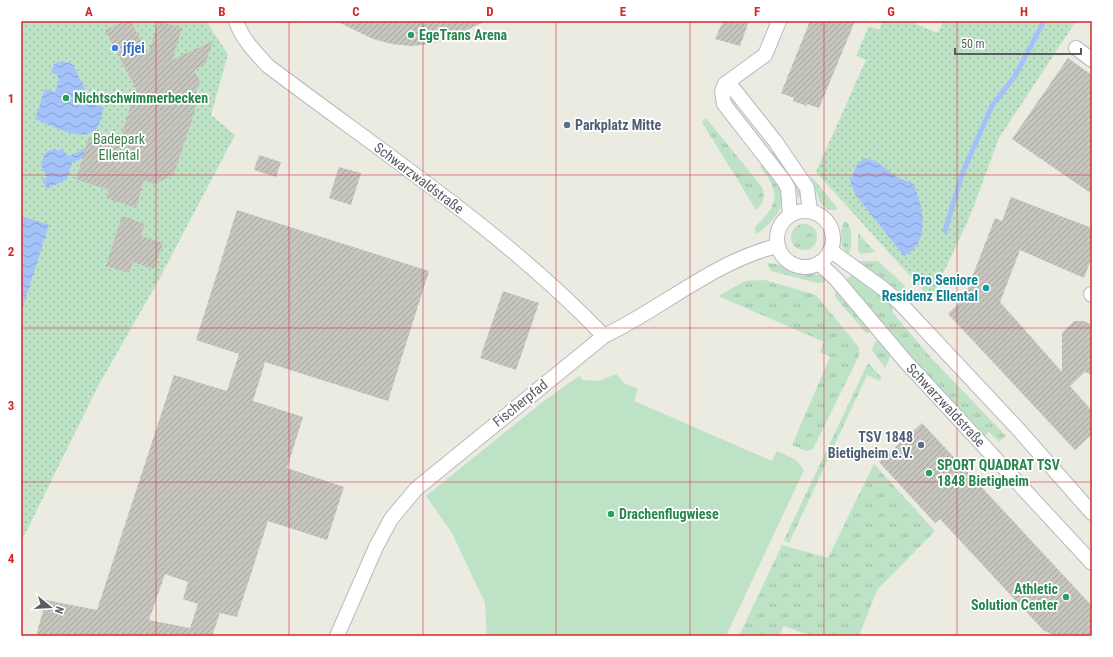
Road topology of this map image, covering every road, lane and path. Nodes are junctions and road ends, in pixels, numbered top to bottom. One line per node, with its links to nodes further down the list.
1 (236, 21): 11 (street, Schwarzwaldstraße)
2 (779, 21): 5 (street)
3 (1076, 48): 4 (street)
4 (1092, 60)
5 (728, 82): 6 (street); 7 (street)
6 (810, 211): 7 (street); 9 (street)
7 (790, 215): 8 (street)
8 (778, 246): 10 (street); 11 (street, Fischerpfad)
9 (830, 250): 10 (street); 12 (street)
10 (819, 263): 13 (street, Schwarzwaldstraße)
11 (604, 336): 14 (street, Fischerpfad)
12 (1092, 513)
13 (1092, 563)
14 (337, 636)

